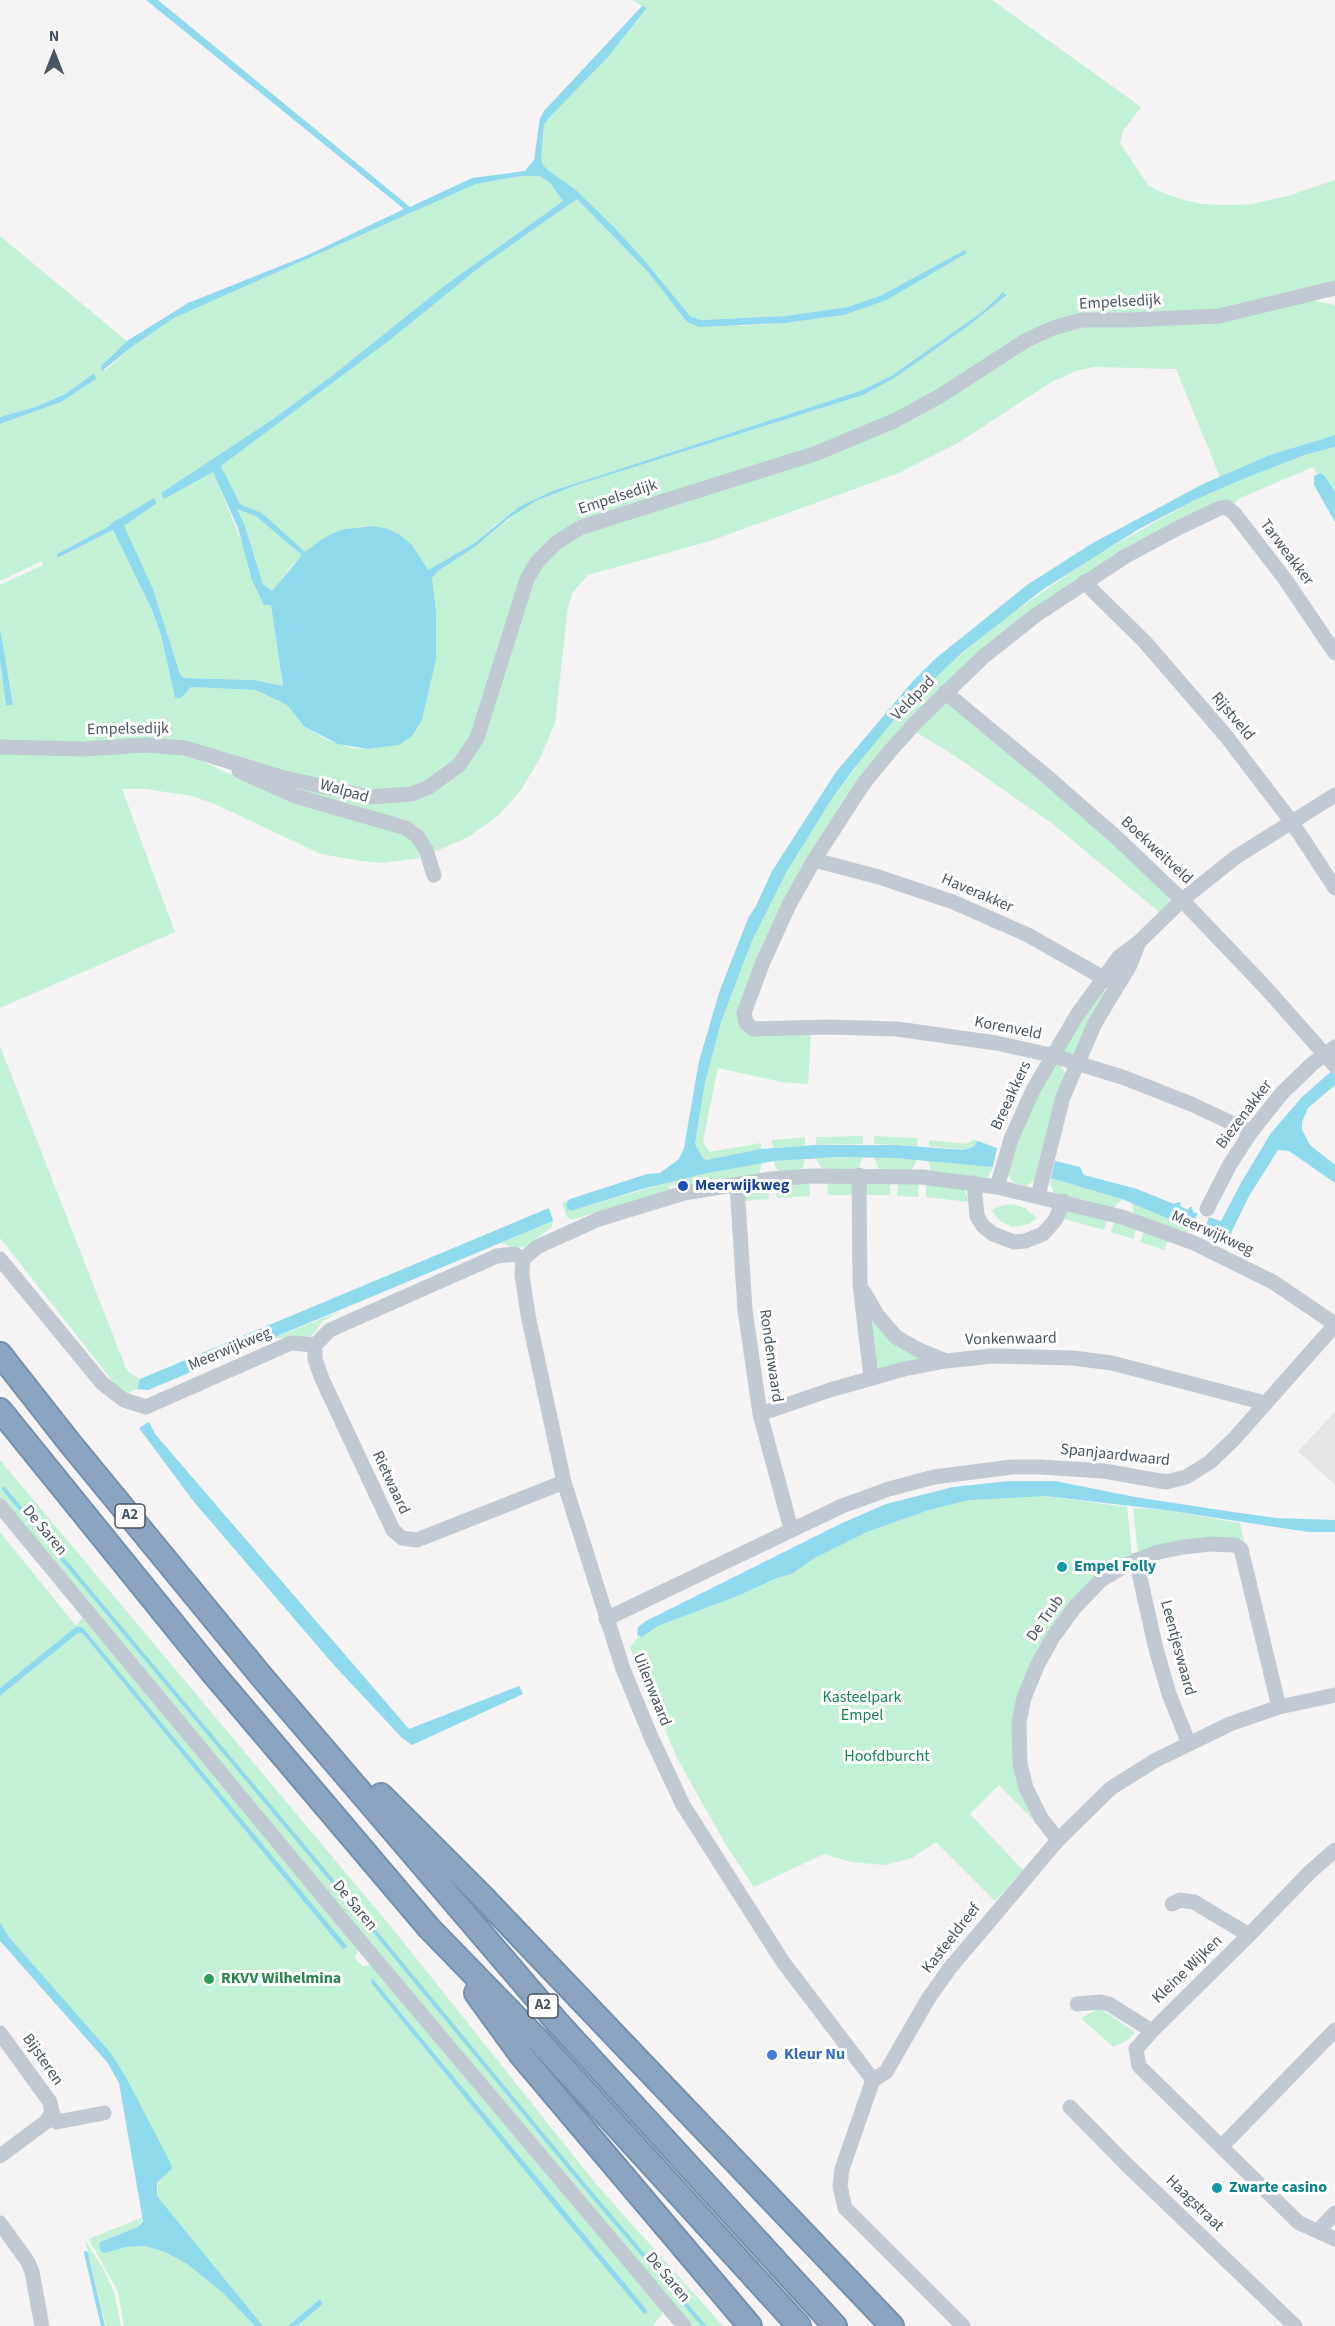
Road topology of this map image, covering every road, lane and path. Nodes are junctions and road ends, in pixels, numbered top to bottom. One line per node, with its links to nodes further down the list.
1 (1335, 288): 2 (street, Empelsedijk)
2 (1310, 294): 3 (street); 9 (street, Empelsedijk)
3 (1335, 300)
4 (1226, 507): 5 (street, Veldpad); 6 (street, Tarweakker)
5 (1084, 582): 7 (street, Veldpad); 11 (street, Rijstveld)
6 (1335, 653)
7 (945, 692): 12 (street, Veldpad); 15 (street, Boekweitveld)
8 (0, 747): 9 (street, Empelsedijk)
9 (225, 760): 13 (street, Walpad)
10 (1335, 795): 11 (street, Breeakkers)
11 (1291, 821): 14 (street, Rijstveld); 15 (street, Breeakkers)
12 (814, 860): 16 (street, Haverakker); 17 (street, Veldpad)
13 (434, 875)
14 (1335, 888)
15 (1182, 900): 16 (street, Breeakkers); 18 (street, Boekweitveld)
16 (1110, 981): 19 (street, Breeakkers); 20 (street, Breeakkers)
17 (746, 1023): 19 (street, Korenveld)
18 (1330, 1051): 21 (street); 22 (street, Biezenakker)
19 (1051, 1055): 20 (street, Korenveld); 26 (street, Breeakkers)
20 (1077, 1063): 22 (street, Korenveld); 27 (street, Breeakkers)
21 (1335, 1066)
22 (1251, 1132): 29 (street, Biezenakker)
23 (859, 1175): 24 (street, Meerwijkweg); 25 (street, Meerwijkweg); 32 (street)
24 (974, 1184): 26 (street, Meerwijkweg); 28 (street)
25 (737, 1185): 30 (street, Meerwijkweg); 40 (street, Rondenwaard)
26 (998, 1186): 27 (street, Meerwijkweg)
27 (1038, 1196): 28 (street, Meerwijkweg)
28 (1063, 1201): 33 (street, Meerwijkweg)
29 (1208, 1209)
30 (523, 1258): 34 (street); 41 (street, Uilenwaard)
31 (0, 1259): 34 (street, Meerwijkweg)
32 (860, 1285): 36 (street); 37 (street)
33 (1335, 1325): 38 (street, Spanjaardwaard)
34 (315, 1345): 41 (street, Rietwaard)
35 (0, 1354): 46 (highway, A2)
36 (946, 1360): 37 (street, Vonkenwaard); 38 (street, Vonkenwaard)
37 (871, 1377): 40 (street, Vonkenwaard)
38 (1265, 1403): 43 (street, Spanjaardwaard)
39 (0, 1410): 53 (highway, A2)
40 (760, 1414): 43 (street, Rondenwaard)
41 (564, 1482): 45 (street, Uilenwaard)
42 (0, 1506): 70 (street, De Saren)
43 (791, 1529): 45 (street, Spanjaardwaard)
44 (1136, 1560): 48 (street, De Trub); 49 (street, Leentjeswaard); 50 (street, De Trub)
45 (606, 1619): 59 (street, Uilenwaard)
46 (262, 1677): 73 (highway, A2); 74 (highway, A2)
47 (1335, 1695): 48 (street, Kasteeldreef)
48 (1279, 1707): 49 (street, Kasteeldreef)
49 (1189, 1744): 50 (street, Kasteeldreef)
50 (1058, 1840): 59 (street, Kasteeldreef)
51 (1335, 1850): 54 (street, Kleine Wijken)
52 (1172, 1904): 54 (street, Kleine Wijken)
53 (429, 1928): 71 (highway, A2); 72 (highway, A2)
54 (1249, 1935): 57 (street, Kleine Wijken)
55 (1077, 2004): 57 (street, Kleine Wijken)
56 (1335, 2030): 63 (street)
57 (1152, 2031): 63 (street, Kleine Wijken)
58 (0, 2032): 61 (street, Bijsteren)
59 (873, 2080): 75 (street, Kasteeldreef)
60 (1070, 2107): 76 (street, Haagstraat)
61 (52, 2112): 62 (street); 64 (street, Bijsteren)
62 (104, 2113)
63 (1222, 2146): 67 (street)
64 (0, 2156)
65 (1335, 2213): 67 (street)
66 (0, 2223): 69 (street)
67 (1318, 2231): 68 (street)
68 (1335, 2239)
69 (42, 2326)
70 (684, 2326)
71 (750, 2326)
72 (799, 2326)
73 (835, 2326)
74 (892, 2326)
75 (963, 2326)
76 (1295, 2326)

